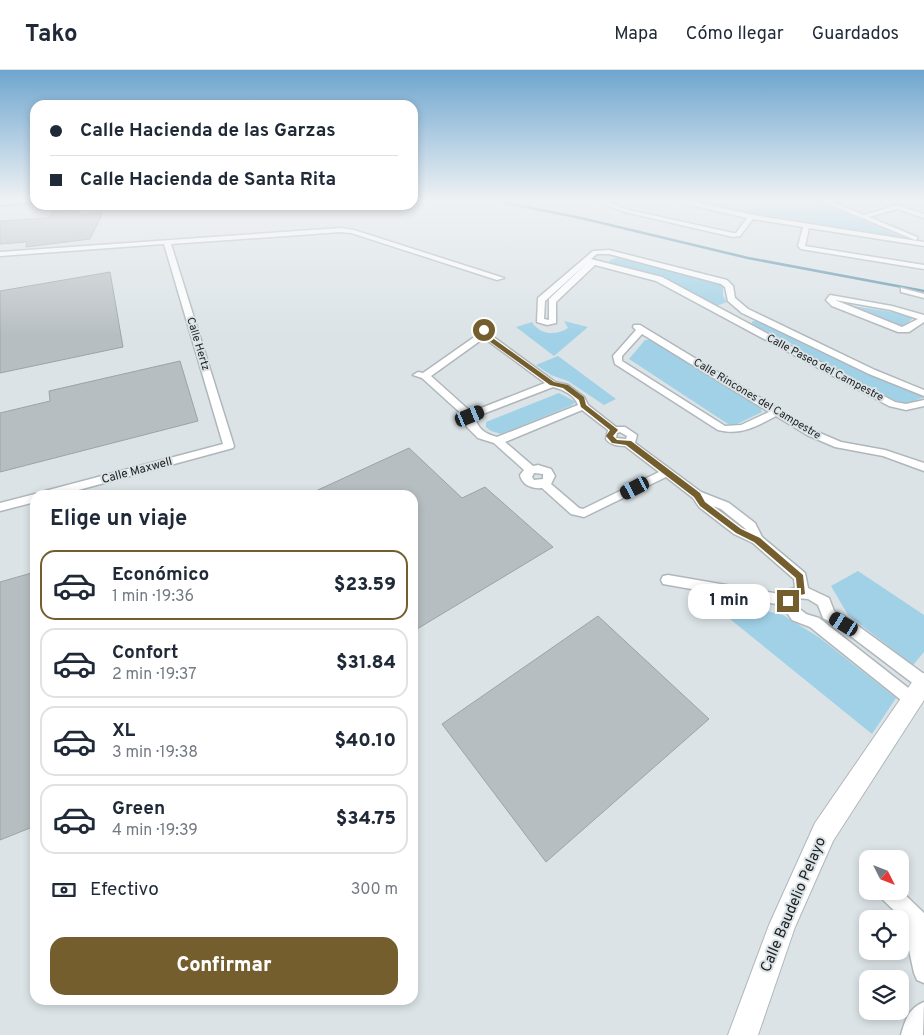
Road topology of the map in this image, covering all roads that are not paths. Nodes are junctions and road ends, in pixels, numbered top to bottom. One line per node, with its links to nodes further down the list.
1 (111, 246): 5 (street)
2 (168, 246): 23 (street, Calle Hertz)
3 (397, 246): 8 (street)
4 (801, 246): 7 (street)
5 (0, 254)
6 (590, 261): 9 (street, Calle Paseo del Campestre); 10 (street, Calle Paseo del Campestre); 13 (street, Calle Paseo del Campestre); 14 (street, Calle Paseo del Campestre)
7 (924, 267)
8 (500, 278)
9 (555, 286): 10 (street); 10 (street, Calle Paseo del Campestre)
10 (565, 288)
11 (904, 290): 12 (street)
12 (924, 296)
13 (746, 310): 14 (street); 17 (street, Calle Paseo del Campestre)
14 (730, 316): 18 (street, Calle Paseo del Campestre)
15 (924, 317): 15 (street)
16 (552, 384): 19 (street); 21 (street); 21 (street)
17 (924, 393)
18 (924, 403)
19 (583, 406): 22 (street); 25 (street)
20 (777, 412): 20 (street, Calle Rincones del Campestre); 24 (street, Calle Rincones del Campestre)
21 (470, 416): 22 (street)
22 (498, 441): 25 (street)
23 (229, 446): 26 (street, Calle Maxwell)
24 (924, 466)
25 (667, 472): 30 (street)
26 (65, 490)
27 (30, 499): 28 (street)
28 (0, 507)
29 (668, 580): 31 (street)
30 (802, 592): 31 (street); 32 (street)
31 (788, 601): 33 (street)
32 (828, 614): 33 (street); 34 (street)
33 (814, 622): 34 (street)
34 (920, 688): 40 (street, Calle Baudelio Pelayo)
35 (897, 900): 36 (street)
36 (910, 912): 37 (street); 38 (street)
37 (924, 926)
38 (924, 973)
39 (924, 1012): 41 (street)
40 (743, 1035)
41 (912, 1035)

